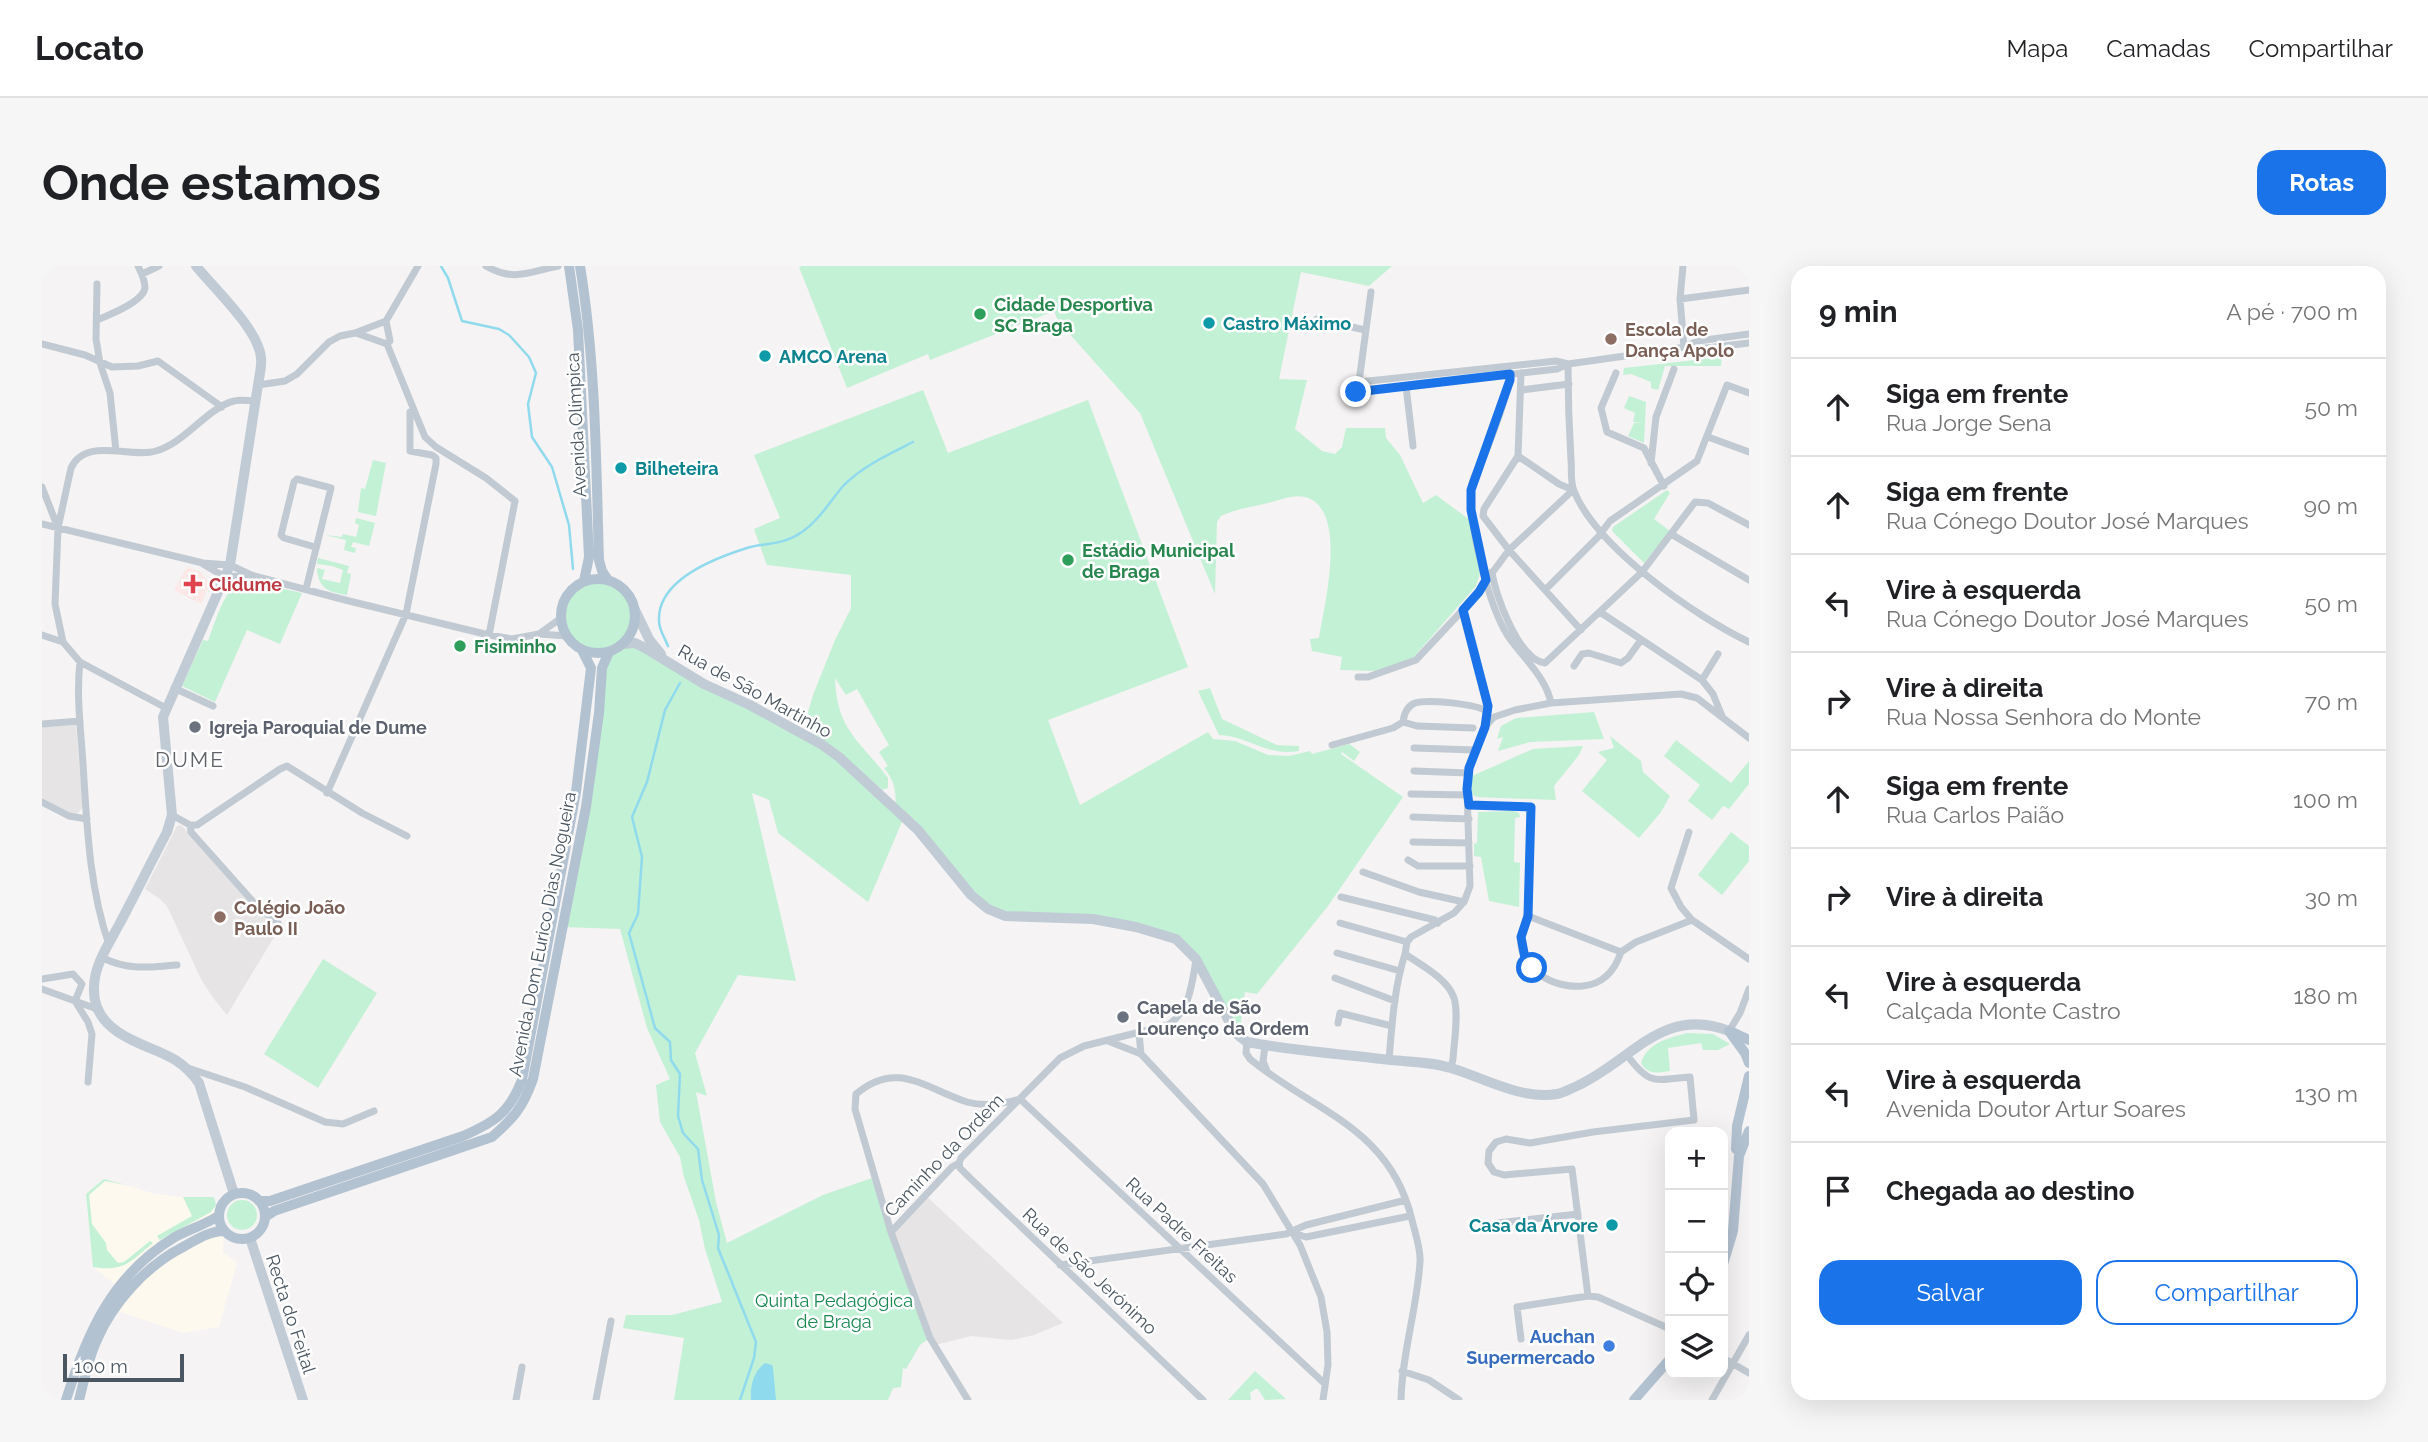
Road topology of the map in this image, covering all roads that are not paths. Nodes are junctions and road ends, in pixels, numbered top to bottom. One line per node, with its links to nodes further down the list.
1 (138, 266): 11 (street)
2 (159, 266): 11 (street)
3 (195, 266): 34 (street)
4 (418, 266): 18 (street)
5 (486, 266): 6 (street)
6 (558, 266)
7 (569, 266): 66 (main road, Avenida Olímpica)
8 (587, 266): 10 (street)
9 (1683, 266): 15 (street)
10 (581, 272): 63 (main road, Avenida Olímpica)
11 (142, 274): 17 (street)
12 (97, 284): 17 (street)
13 (1749, 290): 15 (street)
14 (1371, 292): 19 (street)
15 (1680, 299): 25 (street)
16 (1317, 318): 19 (street)
17 (97, 320): 26 (street)
18 (386, 321): 20 (street); 24 (street)
19 (1365, 330): 32 (street)
20 (355, 333): 24 (street); 34 (street)
21 (1749, 334): 25 (street)
22 (1749, 343): 25 (street)
23 (42, 344): 26 (street)
24 (387, 344): 77 (street)
25 (1684, 347): 27 (street)
26 (100, 363): 39 (street); 43 (street)
27 (1568, 364): 29 (street); 32 (street); 33 (street)
28 (1674, 369): 46 (street)
29 (1521, 373): 31 (street); 36 (street)
30 (1616, 373): 46 (street)
31 (1510, 374): 35 (street); 64 (street)
32 (1359, 382): 35 (street)
33 (1569, 384): 36 (street); 49 (street)
34 (258, 385): 38 (street)
35 (1406, 386): 42 (street)
36 (1521, 390): 45 (street)
37 (1749, 393): 41 (street)
38 (256, 401): 39 (street); 58 (street)
39 (222, 407): 43 (street)
40 (410, 412): 72 (street)
41 (1708, 437): 44 (street); 47 (street)
42 (1413, 446)
43 (116, 450): 52 (street)
44 (1749, 452)
45 (1518, 456): 49 (street); 56 (street)
46 (1651, 464): 47 (street)
47 (1664, 486): 53 (street)
48 (42, 487): 52 (street)
49 (1573, 490): 53 (street); 56 (street)
50 (42, 524): 52 (street)
51 (1749, 525): 54 (street)
52 (58, 528): 57 (street); 80 (street)
53 (1602, 533): 60 (street); 68 (street)
54 (1671, 534): 60 (street); 65 (street)
55 (315, 547): 55 (street); 67 (street)
56 (1509, 550): 59 (street); 68 (street)
57 (203, 563): 58 (street); 62 (street)
58 (230, 565): 61 (street); 62 (street)
59 (1492, 572): 64 (street); 74 (street)
60 (1642, 572): 71 (street); 81 (street)
61 (251, 575): 62 (street); 67 (street)
62 (225, 577): 91 (street)
63 (608, 580): 66 (main road); 69 (main road)
64 (1486, 580): 70 (street); 92 (street)
65 (1749, 580)
66 (584, 581): 73 (main road)
67 (306, 589): 72 (street)
68 (1545, 590): 74 (street)
69 (635, 610): 82 (main road); 86 (street, Rua de São Martinho)
70 (1463, 610): 89 (street); 95 (street)
71 (1600, 612): 74 (street); 79 (street)
72 (406, 614): 77 (street); 108 (street)
73 (561, 618): 75 (street); 78 (main road)
74 (1581, 630)
75 (539, 634): 77 (street); 78 (street)
76 (42, 635): 80 (street)
77 (489, 635)
78 (567, 636): 83 (main road)
79 (1641, 640): 88 (street); 90 (street)
80 (63, 642): 87 (street)
81 (1749, 642)
82 (623, 644): 84 (main road); 86 (street, Rua de São Martinho)
83 (582, 650): 84 (main road); 176 (main road, Avenida Dom Eurico Dias Nogueira)
84 (609, 652): 180 (main road, Avenida Dom Eurico Dias Nogueira)
85 (1718, 653): 90 (street)
86 (663, 657): 139 (street, Rua de São Martinho)
87 (80, 662): 94 (street); 97 (street)
88 (1574, 666)
89 (1358, 677)
90 (1702, 680): 96 (street)
91 (174, 688): 93 (street); 94 (street)
92 (1551, 704): 96 (street); 101 (street)
93 (214, 706)
94 (166, 708): 113 (street)
95 (1487, 711): 98 (street); 101 (street)
96 (1722, 716): 102 (street)
97 (80, 720): 99 (street); 116 (street)
98 (1403, 722): 100 (street); 103 (street)
99 (42, 724)
100 (1473, 727)
101 (1485, 727): 105 (street)
102 (1749, 738)
103 (1332, 745)
104 (1414, 748): 105 (street)
105 (1475, 750): 107 (street)
106 (1414, 771): 107 (street)
107 (1469, 773): 110 (street)
108 (327, 793): 117 (street); 119 (street)
109 (1411, 794): 110 (street)
110 (1468, 795): 112 (street)
111 (42, 802): 116 (street)
112 (1469, 805): 115 (street); 127 (street)
113 (172, 815): 117 (street); 133 (street)
114 (1413, 817): 115 (street)
115 (1469, 818): 121 (street)
116 (87, 819): 133 (street)
117 (190, 825): 129 (street)
118 (1689, 832): 128 (street)
119 (407, 836)
120 (1413, 842): 121 (street)
121 (1469, 844): 123 (street)
122 (1408, 860): 123 (street)
123 (1469, 866): 126 (street)
124 (1363, 872): 126 (street)
125 (1341, 897): 131 (street)
126 (1464, 902): 131 (street)
127 (1528, 916): 134 (street); 134 (street)
128 (1692, 920): 134 (street); 138 (street)
129 (278, 923)
130 (1340, 923): 132 (street)
131 (1438, 923): 132 (street)
132 (1407, 942): 136 (street)
133 (109, 945): 137 (street)
134 (1621, 952)
135 (1337, 953): 141 (street)
136 (1405, 954): 141 (street); 163 (street)
137 (103, 958): 140 (street); 148 (street)
138 (1749, 959)
139 (1196, 960): 152 (street, Caminho da Ordem); 155 (street, Rua de São Martinho)
140 (177, 965)
141 (1399, 971): 146 (street)
142 (1335, 978): 146 (street)
143 (42, 979): 147 (street)
144 (42, 989): 147 (street)
145 (1749, 989): 149 (street)
146 (1395, 1000): 151 (street)
147 (75, 1001): 148 (street); 166 (street)
148 (97, 1009): 162 (street)
149 (1740, 1013): 153 (street); 153 (street)
150 (1338, 1023): 151 (street)
151 (1392, 1027): 160 (street)
152 (1139, 1033): 154 (street, Caminho da Ordem); 158 (street)
153 (1741, 1037): 157 (main road); 159 (street); 161 (main road)
154 (1108, 1041): 158 (street); 167 (street, Caminho da Ordem)
155 (1247, 1042): 156 (street); 164 (street)
156 (1265, 1046): 160 (street); 164 (street)
157 (1749, 1051)
158 (1141, 1054): 183 (street)
159 (1627, 1055): 163 (street); 177 (street)
160 (1389, 1060): 163 (street)
161 (1749, 1063)
162 (188, 1068): 169 (street); 174 (street)
163 (1451, 1068)
164 (1267, 1072): 175 (street)
165 (1749, 1076): 171 (main road)
166 (88, 1082)
167 (1020, 1099): 172 (street, Caminho da Ordem); 184 (street, Caminho da Ordem); 186 (street, Rua Padre Freitas)
168 (1749, 1104): 171 (main road)
169 (374, 1111)
170 (1749, 1131): 173 (main road)
171 (1737, 1141): 173 (main road)
172 (959, 1163): 184 (street, Caminho da Ordem); 188 (street, Rua de São Jerónimo)
173 (1737, 1187): 187 (main road)
174 (234, 1194): 176 (main road); 178 (main road)
175 (1406, 1200): 179 (street); 183 (street)
176 (259, 1201): 180 (main road)
177 (1578, 1214): 181 (street); 189 (street)
178 (218, 1216): 182 (main road); 201 (main road)
179 (1410, 1216): 183 (street); 198 (street)
180 (265, 1217): 185 (main road)
181 (1497, 1223)
182 (224, 1231): 185 (main road); 202 (main road)
183 (1293, 1232): 186 (street); 200 (street)
184 (891, 1233): 206 (street)
185 (250, 1238): 203 (street, Recta do Feital)
186 (1179, 1249): 188 (street); 200 (street, Rua Padre Freitas)
187 (1727, 1253)
188 (1060, 1265): 207 (street, Rua de São Jerónimo)
189 (1588, 1296): 191 (street); 193 (street)
190 (611, 1321): 205 (street)
191 (1665, 1327)
192 (1749, 1335): 195 (street)
193 (1521, 1339)
194 (1728, 1361): 195 (street)
195 (1733, 1364): 199 (street); 212 (street)
196 (1665, 1365): 211 (main road)
197 (522, 1367): 204 (street)
198 (1402, 1370): 209 (street); 210 (street)
199 (1749, 1373)
200 (1325, 1384): 208 (street)
201 (66, 1400)
202 (79, 1400)
203 (303, 1400)
204 (516, 1400)
205 (596, 1400)
206 (968, 1400)
207 (1203, 1400)
208 (1323, 1400)
209 (1401, 1400)
210 (1459, 1400)
211 (1634, 1400)
212 (1712, 1400)

